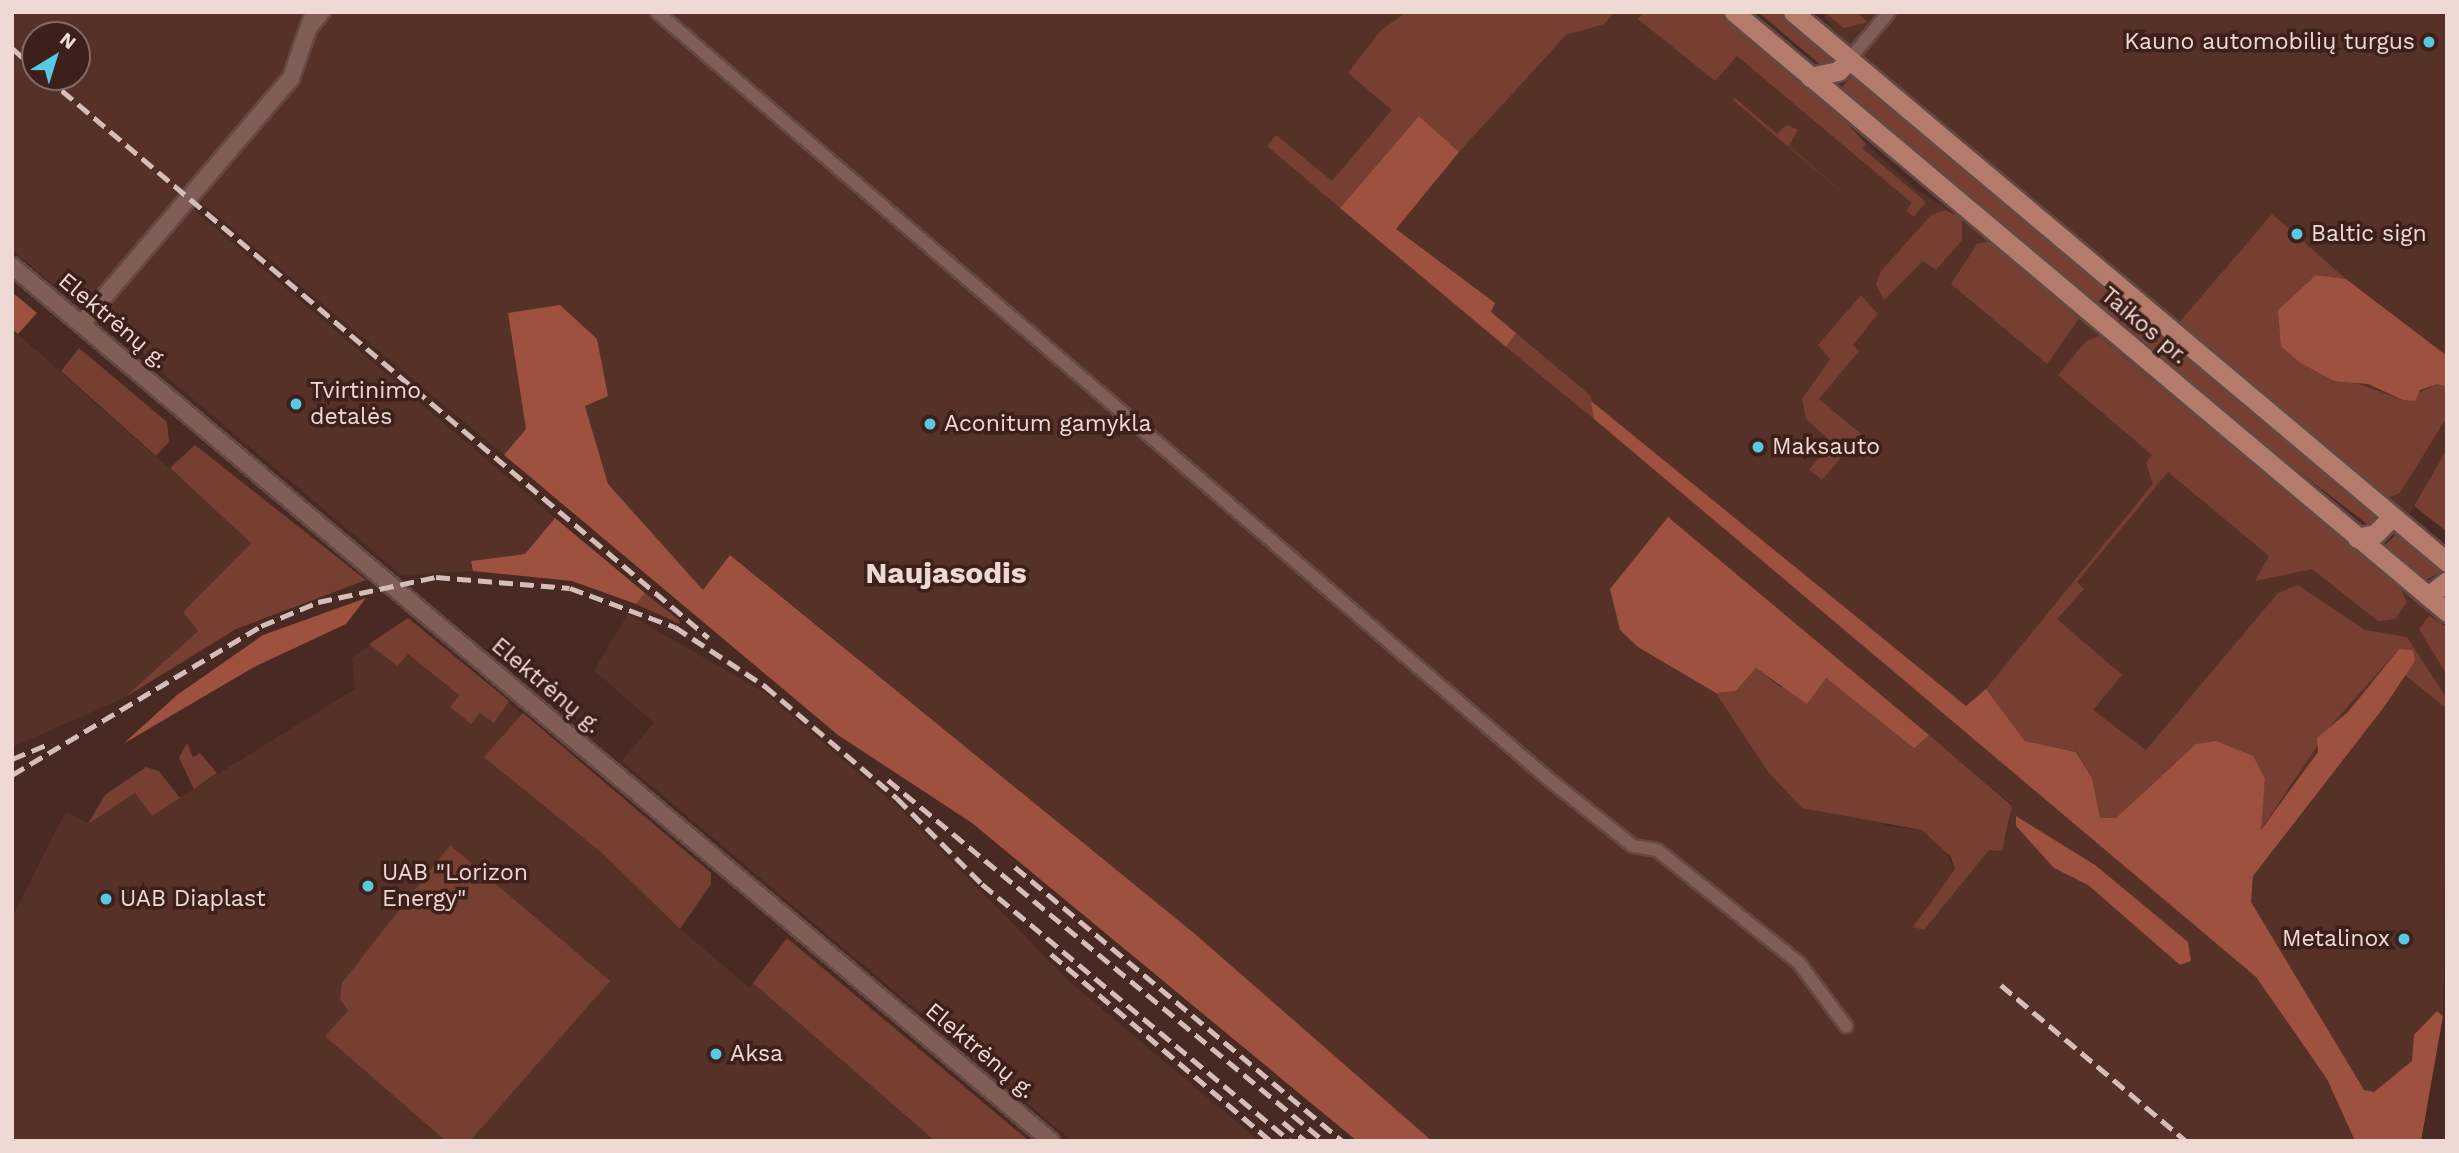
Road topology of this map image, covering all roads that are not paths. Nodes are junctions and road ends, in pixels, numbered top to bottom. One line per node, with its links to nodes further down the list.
1 (324, 12): 6 (street)
2 (657, 12): 17 (street)
3 (1734, 12): 8 (main road, Taikos pr.)
4 (1793, 12): 7 (main road, Taikos pr.)
5 (1889, 12): 7 (street)
6 (312, 20): 10 (street)
7 (1849, 60): 8 (main road); 11 (main road, Taikos pr.)
8 (1810, 77): 12 (main road, Taikos pr.)
9 (12, 266): 10 (street, Elektrėnų g.)
10 (81, 324): 18 (street, Elektrėnų g.)
11 (2392, 517): 12 (main road); 13 (main road, Taikos pr.)
12 (2357, 538): 15 (main road, Taikos pr.)
13 (2447, 562)
14 (2447, 581): 15 (main road)
15 (2428, 596): 16 (main road, Taikos pr.)
16 (2447, 612)
17 (1846, 1026)
18 (1051, 1141)

